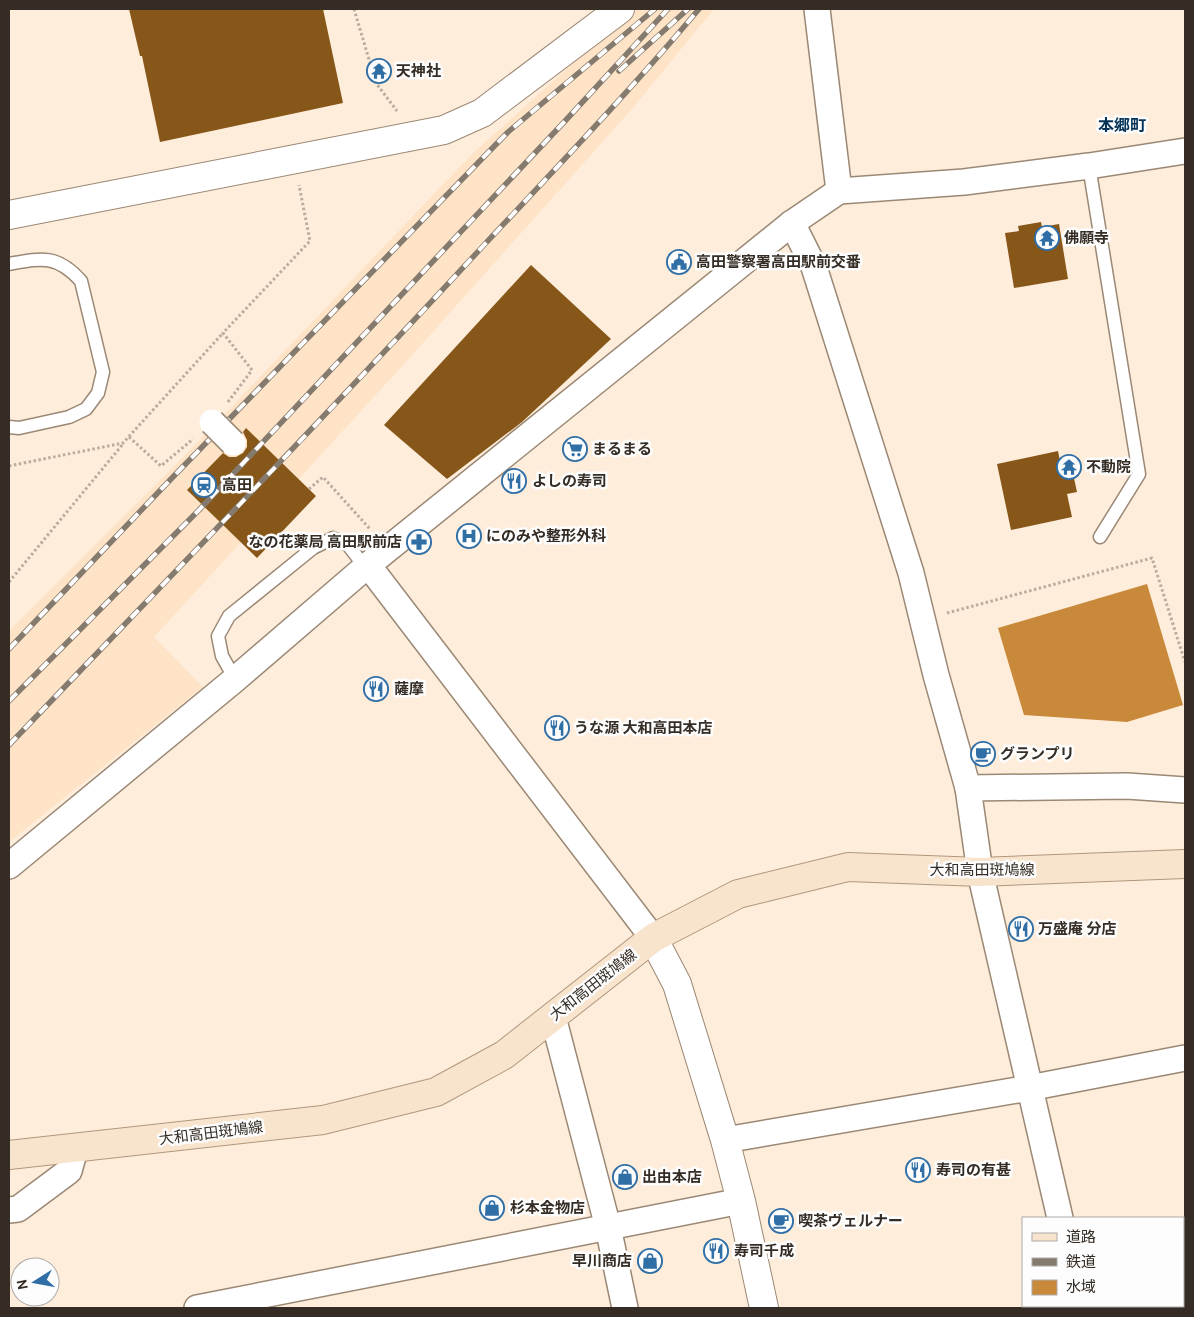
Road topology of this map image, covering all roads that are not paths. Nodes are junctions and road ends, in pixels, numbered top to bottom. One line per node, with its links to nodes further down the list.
1 (620, 9): 6 (street)
2 (817, 9): 5 (street)
3 (1185, 151): 4 (street)
4 (1089, 166): 5 (street); 12 (lane)
5 (838, 190): 7 (street)
6 (9, 215)
7 (792, 223): 13 (street); 15 (street)
8 (9, 264): 10 (lane)
9 (212, 422): 11 (street, bridge)
10 (9, 427)
11 (233, 443)
12 (1100, 537)
13 (366, 566): 14 (street); 14 (lane); 20 (street)
14 (235, 679): 18 (street)
15 (968, 788): 16 (street); 19 (street)
16 (1185, 790)
17 (1185, 864): 19 (main road, 大和高田斑鳩線)
18 (9, 866)
19 (980, 872): 20 (main road, 大和高田斑鳩線); 23 (street)
20 (653, 938): 21 (main road, 大和高田斑鳩線); 24 (street)
21 (553, 1016): 25 (main road, 大和高田斑鳩線); 30 (street)
22 (1185, 1058): 23 (street)
23 (1029, 1088): 24 (street); 29 (street)
24 (724, 1140): 27 (street)
25 (75, 1149): 26 (main road, 大和高田斑鳩線); 28 (street)
26 (9, 1155)
27 (740, 1202): 30 (street); 33 (street)
28 (9, 1210)
29 (1060, 1217)
30 (608, 1227): 31 (street); 32 (street)
31 (197, 1308)
32 (625, 1308)
33 (764, 1308)

